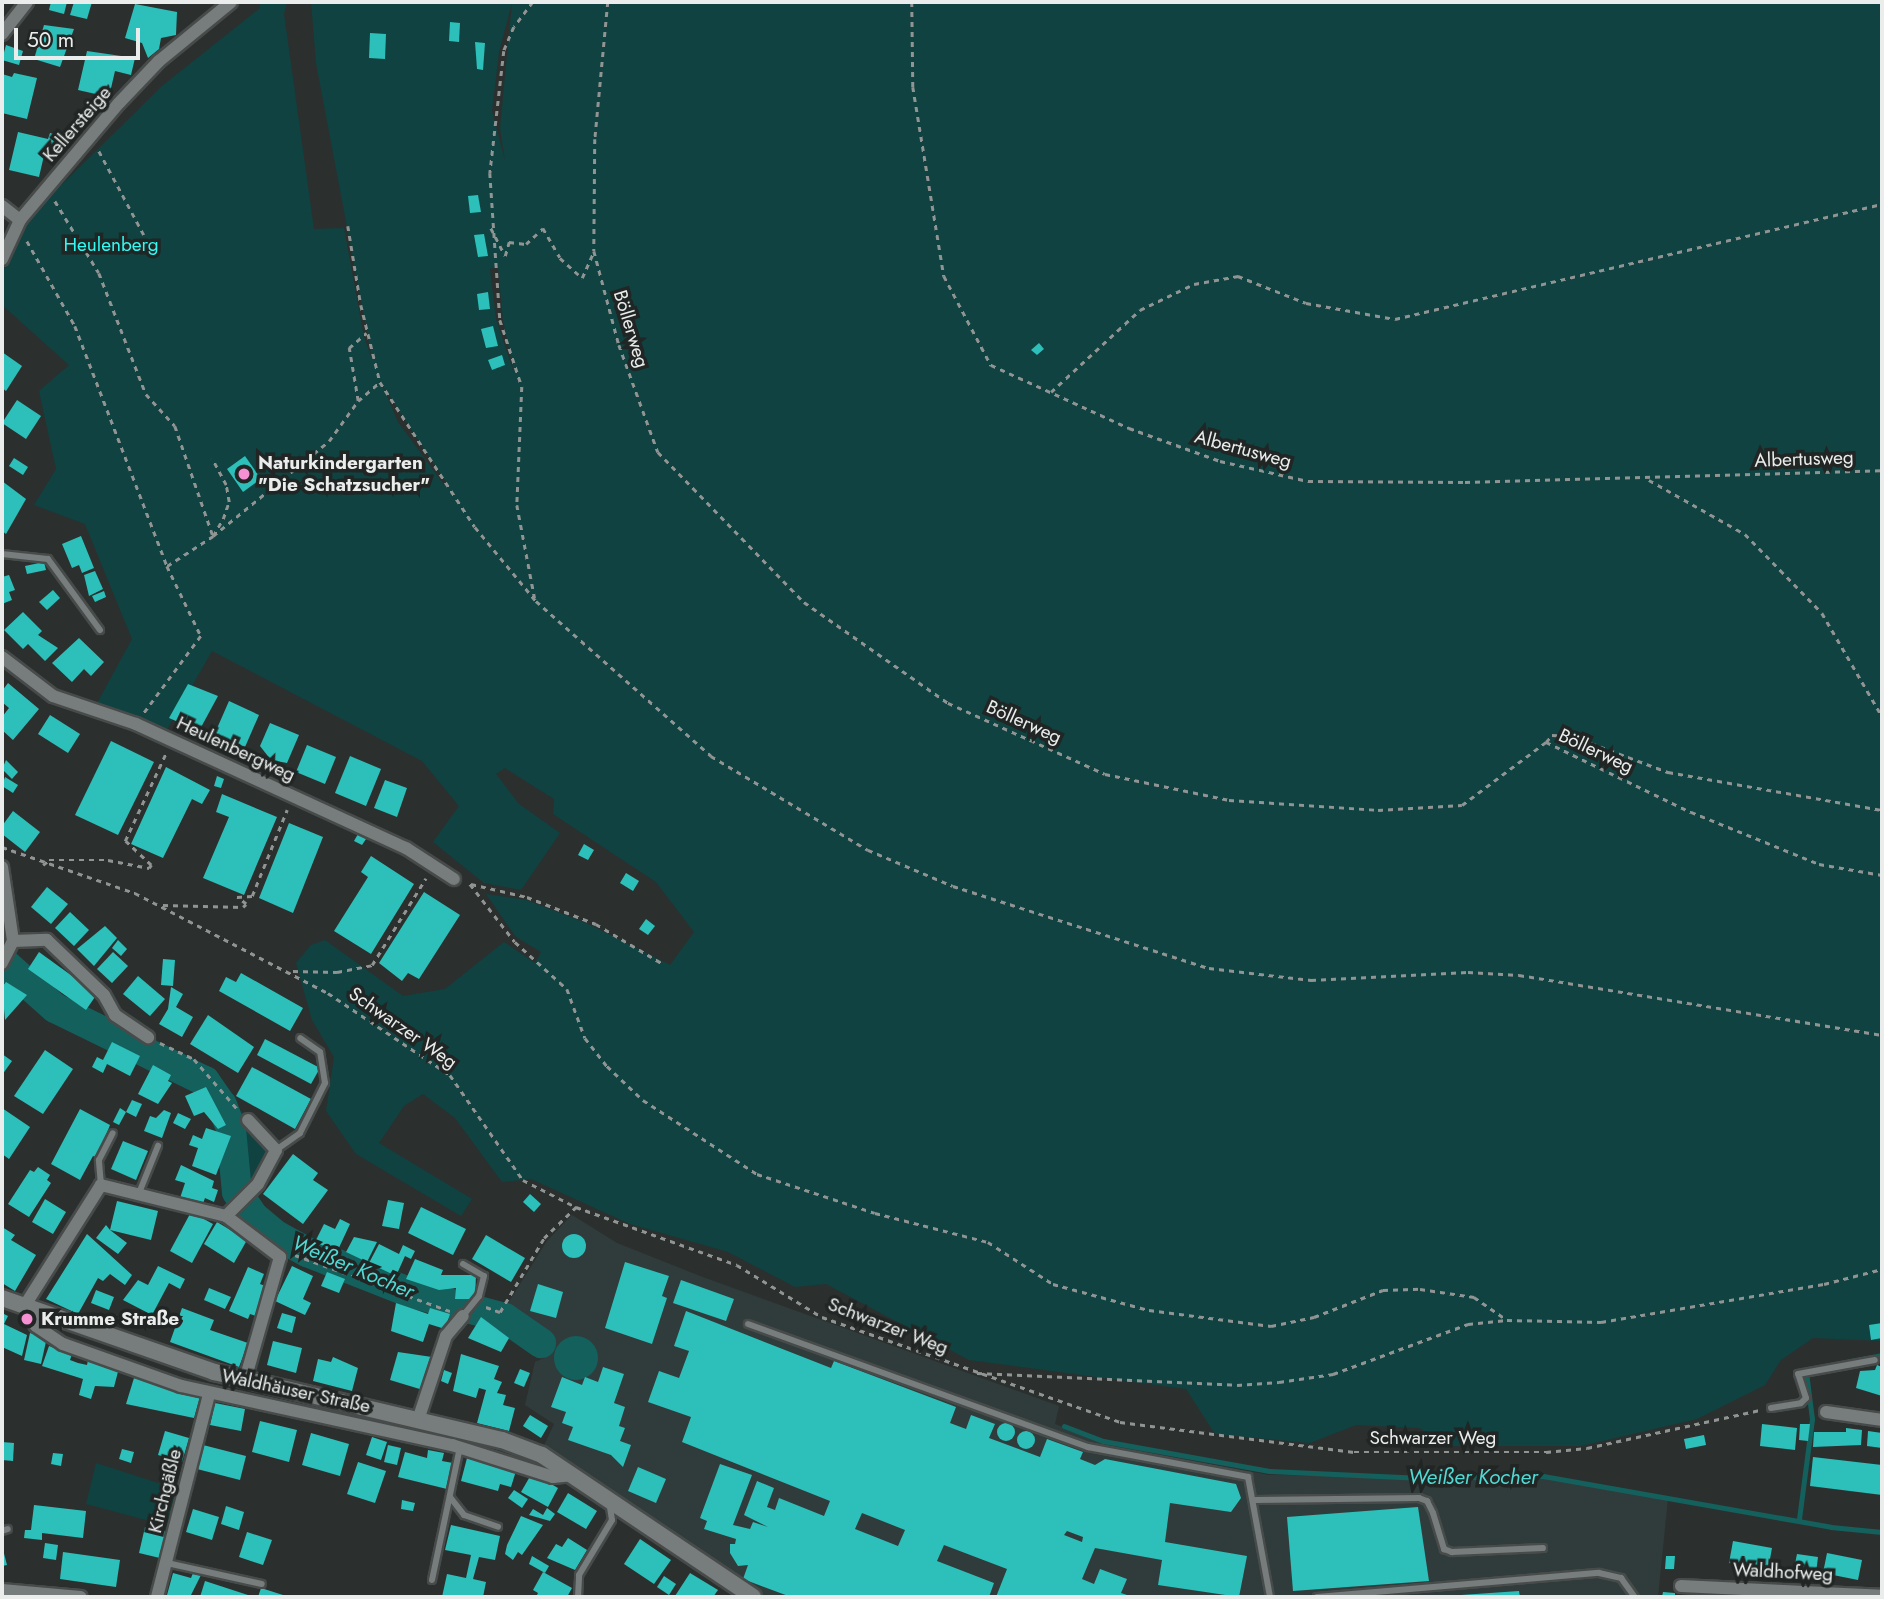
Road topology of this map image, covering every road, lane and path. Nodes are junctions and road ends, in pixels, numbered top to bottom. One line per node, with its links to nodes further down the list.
1 (27, 2): 6 (street)
2 (231, 2): 7 (street, Kellersteige)
3 (533, 2): 13 (path)
4 (608, 2): 15 (path, Böllerweg)
5 (912, 2): 19 (path, Albertusweg)
6 (2, 34)
7 (91, 136): 8 (street, Kellersteige); 14 (path)
8 (47, 188): 11 (street, Kellersteige); 24 (path)
9 (1882, 204): 19 (path)
10 (2, 206): 11 (street)
11 (20, 220): 16 (street, Kellersteige); 26 (path)
12 (348, 226): 17 (path)
13 (491, 227): 15 (path); 27 (path)
14 (144, 234)
15 (594, 251): 33 (path, Böllerweg)
16 (2, 259)
17 (366, 332): 18 (path); 20 (path)
18 (380, 382): 20 (path); 27 (path)
19 (1051, 392): 23 (path, Albertusweg)
20 (358, 401): 24 (path)
21 (212, 459): 24 (path)
22 (1882, 470): 23 (path, Albertusweg)
23 (1646, 478): 30 (path)
24 (213, 536): 26 (path)
25 (2, 554): 28 (lane)
26 (167, 566): 31 (path)
27 (536, 601): 48 (path)
28 (100, 630)
29 (2, 657): 31 (street, Heulenbergweg)
30 (1882, 716)
31 (136, 724): 32 (street, Heulenbergweg)
32 (172, 741): 34 (street, Heulenbergweg); 37 (path)
33 (1546, 742): 35 (path); 39 (path, Böllerweg)
34 (292, 798): 40 (street, Heulenbergweg); 43 (path)
35 (1882, 810)
36 (2, 847): 37 (path, Schwarzer Weg)
37 (43, 864): 43 (path, Schwarzer Weg)
38 (2, 867): 44 (street)
39 (1882, 875)
40 (454, 879): 41 (path)
41 (470, 884): 46 (path); 67 (path)
42 (420, 888): 47 (path)
43 (162, 905): 47 (path, Schwarzer Weg)
44 (11, 945): 45 (street); 49 (street)
45 (2, 963)
46 (663, 964)
47 (290, 971): 59 (path, Schwarzer Weg)
48 (1882, 1035)
49 (148, 1037): 51 (path)
50 (300, 1038): 54 (lane)
51 (248, 1120): 54 (street)
52 (113, 1133): 56 (lane)
53 (158, 1146): 58 (lane)
54 (276, 1150): 60 (street)
55 (2, 1173): 57 (path)
56 (101, 1185): 58 (street); 65 (street)
57 (2, 1188)
58 (138, 1195): 60 (street)
59 (576, 1208): 66 (path); 70 (path, Schwarzer Weg)
60 (231, 1211): 61 (street)
61 (264, 1241): 66 (path); 71 (street)
62 (463, 1264): 66 (lane)
63 (1882, 1269): 67 (path)
64 (2, 1298): 65 (street, Waldhäuser Straße)
65 (24, 1307): 71 (street, Waldhäuser Straße); 72 (street, Waldhäuser Straße)
66 (468, 1312): 75 (street)
67 (1507, 1320): 70 (path)
68 (748, 1324): 81 (lane)
69 (1875, 1360): 73 (lane)
70 (971, 1373): 73 (path, Schwarzer Weg)
71 (245, 1380): 75 (street, Waldhäuser Straße)
72 (209, 1394): 77 (street, Waldhäuser Straße); 84 (street, Kirchgäßle)
73 (1771, 1408)
74 (1826, 1412): 76 (street)
75 (418, 1420): 78 (street, Waldhäuser Straße)
76 (1882, 1420)
77 (460, 1447): 78 (street, Waldhäuser Straße); 79 (lane)
78 (577, 1475): 80 (street, Waldhäuser Straße)
79 (450, 1497): 82 (lane); 85 (lane)
80 (608, 1497): 92 (lane); 93 (street, Waldhäuser Straße)
81 (1255, 1500): 83 (lane); 94 (lane)
82 (498, 1527)
83 (1543, 1548)
84 (167, 1563): 86 (lane); 91 (street, Kirchgäßle)
85 (432, 1580)
86 (262, 1584)
87 (1681, 1586): 89 (street, Waldhofweg)
88 (2, 1590): 90 (street)
89 (1882, 1596)
90 (80, 1597)
91 (157, 1597)
92 (578, 1597)
93 (753, 1597)
94 (1270, 1597)
95 (1317, 1597): 96 (lane)
96 (1635, 1597)

